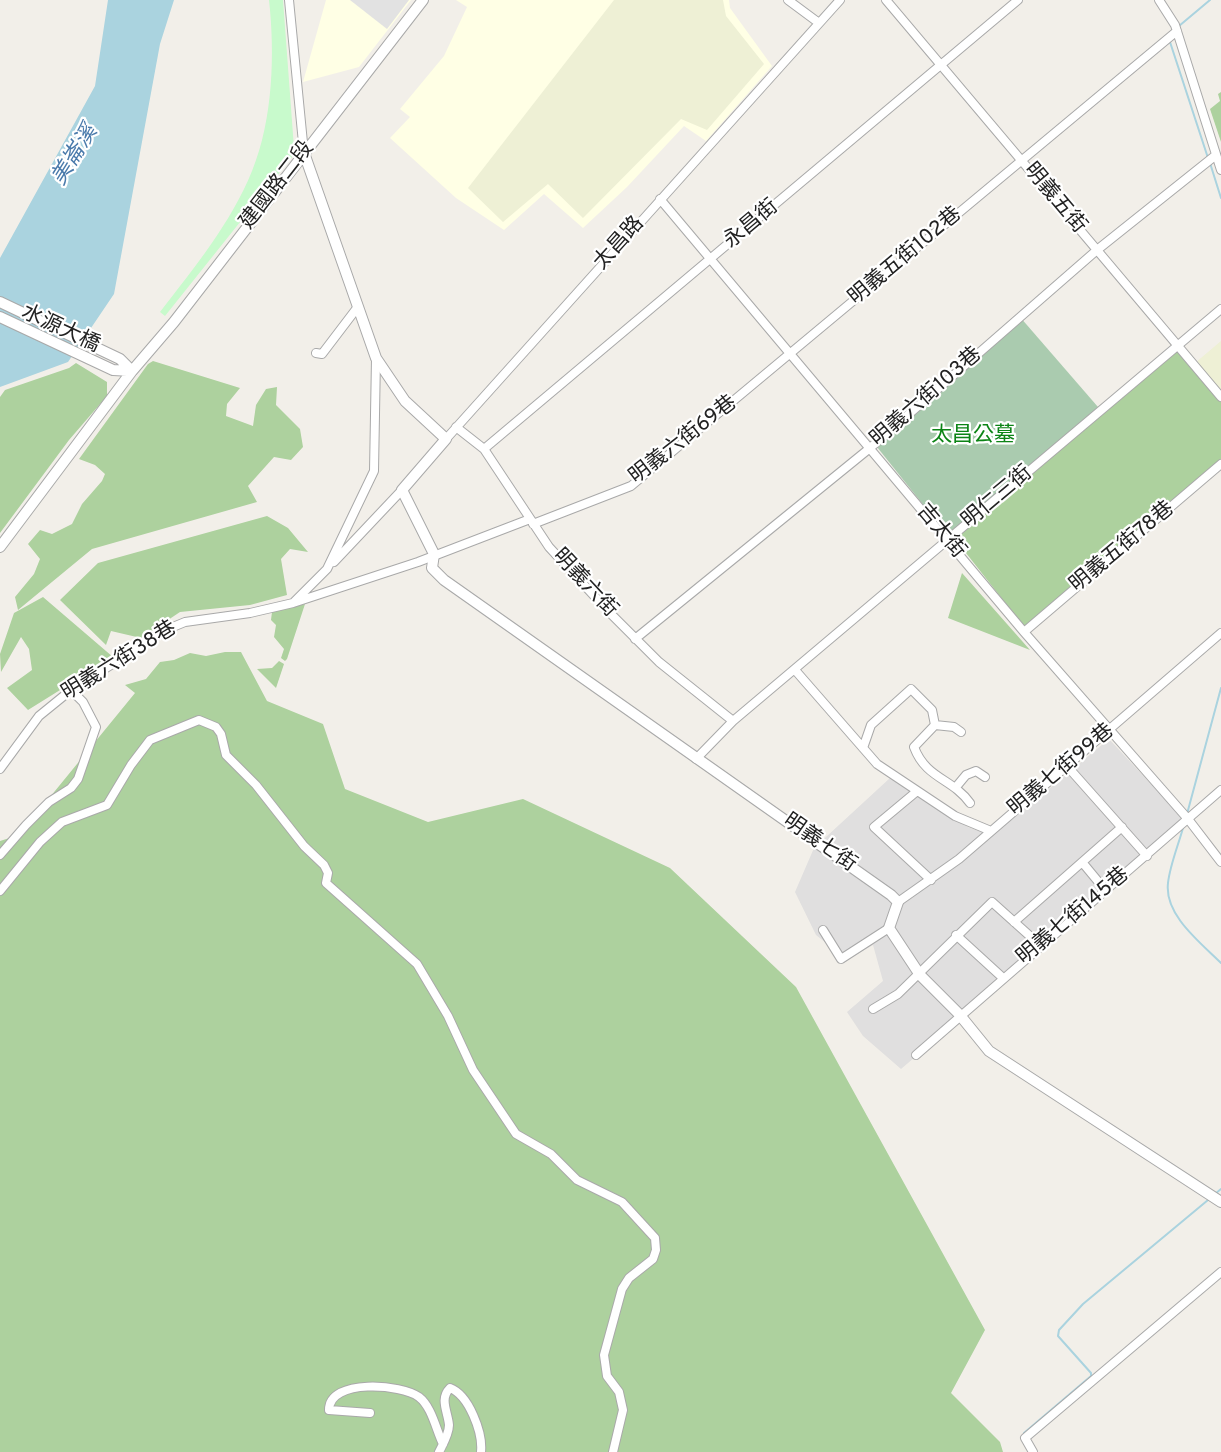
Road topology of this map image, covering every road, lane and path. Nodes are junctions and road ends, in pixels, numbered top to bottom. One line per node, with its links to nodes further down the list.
1 (289, 0): 11 (street)
2 (423, 0): 11 (street, 建國路二段)
3 (788, 0): 8 (street)
4 (840, 0): 8 (street, 太昌路)
5 (886, 0): 10 (street, 明義五街)
6 (1018, 0): 10 (street, 永昌街)
7 (1159, 0): 9 (street)
8 (819, 23): 15 (street, 太昌路)
9 (1177, 31): 12 (street); 13 (street, 明義五街102巷)
10 (943, 66): 13 (street, 明義五街); 17 (street, 永昌街)
11 (304, 153): 19 (street); 26 (street, 建國路二段)
12 (1216, 155): 14 (street); 16 (street, 明義六街103巷)
13 (1021, 160): 16 (street, 明義五街); 24 (street, 明義五街102巷)
14 (1221, 170)
15 (660, 200): 17 (street, 吉太街); 28 (street, 太昌路)
16 (1097, 250): 22 (street, 明義五街); 30 (street, 明義六街103巷)
17 (712, 258): 24 (street, 吉太街); 31 (street, 永昌街)
18 (0, 302): 26 (street, 水源大橋)
19 (357, 308): 23 (street); 25 (street)
20 (1221, 309): 22 (street, 明仁三街)
21 (0, 317): 26 (street, 水源大橋)
22 (1178, 346): 27 (street, 明義五街); 35 (street, 明仁三街)
23 (316, 353)
24 (791, 355): 30 (street, 吉太街); 34 (street, 明義六街69巷)
25 (376, 358): 29 (street); 38 (street)
26 (132, 371): 36 (street, 建國路二段)
27 (1221, 397)
28 (456, 427): 29 (street, 太昌路); 31 (street, 明義六街)
29 (446, 439): 33 (street, 太昌路)
30 (870, 448): 35 (street, 吉太街); 42 (street, 明義六街103巷)
31 (484, 449): 34 (street, 明義六街)
32 (1221, 464): 40 (street, 明義五街78巷)
33 (402, 490): 37 (street, 明義七街); 38 (street)
34 (531, 522): 37 (street, 明義六街69巷); 42 (street, 明義六街)
35 (947, 541): 40 (street, 吉太街); 43 (street, 明仁三街)
36 (0, 547)
37 (434, 554): 39 (street, 明義六街38巷); 50 (street, 明義七街)
38 (327, 569): 39 (street)
39 (293, 603): 44 (street, 明義六街38巷)
40 (1024, 632): 47 (street, 吉太街)
41 (1221, 633): 47 (street, 明義七街99巷)
42 (636, 639): 45 (street, 明義六街)
43 (795, 670): 45 (street, 明仁三街); 49 (street)
44 (71, 690): 52 (street, 明義六街38巷); 61 (street)
45 (733, 721): 50 (street, 明仁三街)
46 (935, 725): 48 (street); 49 (street); 54 (street)
47 (1109, 731): 51 (street, 明義七街99巷); 58 (street, 吉太街)
48 (961, 732)
49 (863, 748): 56 (street)
50 (696, 759): 68 (street, 明義七街)
51 (1067, 766): 59 (street); 60 (street, 明義七街99巷)
52 (0, 769)
53 (984, 777): 54 (street)
54 (956, 787): 57 (street)
55 (1221, 790): 58 (street, 明義七街145巷)
56 (916, 792): 60 (street); 65 (street)
57 (970, 803)
58 (1188, 819): 62 (street, 明義七街145巷); 64 (street, 吉太街)
59 (1122, 827): 62 (street); 63 (street)
60 (991, 831): 65 (street, 明義七街99巷)
61 (0, 855)
62 (1147, 856): 67 (street, 明義七街145巷)
63 (1082, 862): 67 (street); 69 (street)
64 (1221, 862)
65 (932, 880): 68 (street, 明義七街99巷)
66 (0, 891): 84 (street)
67 (1106, 891): 73 (street, 明義七街145巷)
68 (898, 902): 70 (street)
69 (1014, 922): 72 (street); 73 (street)
70 (889, 928): 71 (street); 74 (street)
71 (823, 930)
72 (956, 935): 74 (street); 75 (street)
73 (1041, 946): 75 (street, 明義七街145巷)
74 (920, 975): 76 (street); 77 (street)
75 (1002, 978): 77 (street, 明義七街145巷)
76 (873, 1009)
77 (959, 1014): 78 (street, 明義七街145巷); 79 (street)
78 (916, 1054)
79 (1216, 1198)
80 (1221, 1272): 85 (street)
81 (370, 1413): 82 (street)
82 (441, 1448): 83 (street)
83 (481, 1452)
84 (614, 1452)
85 (1033, 1452)

